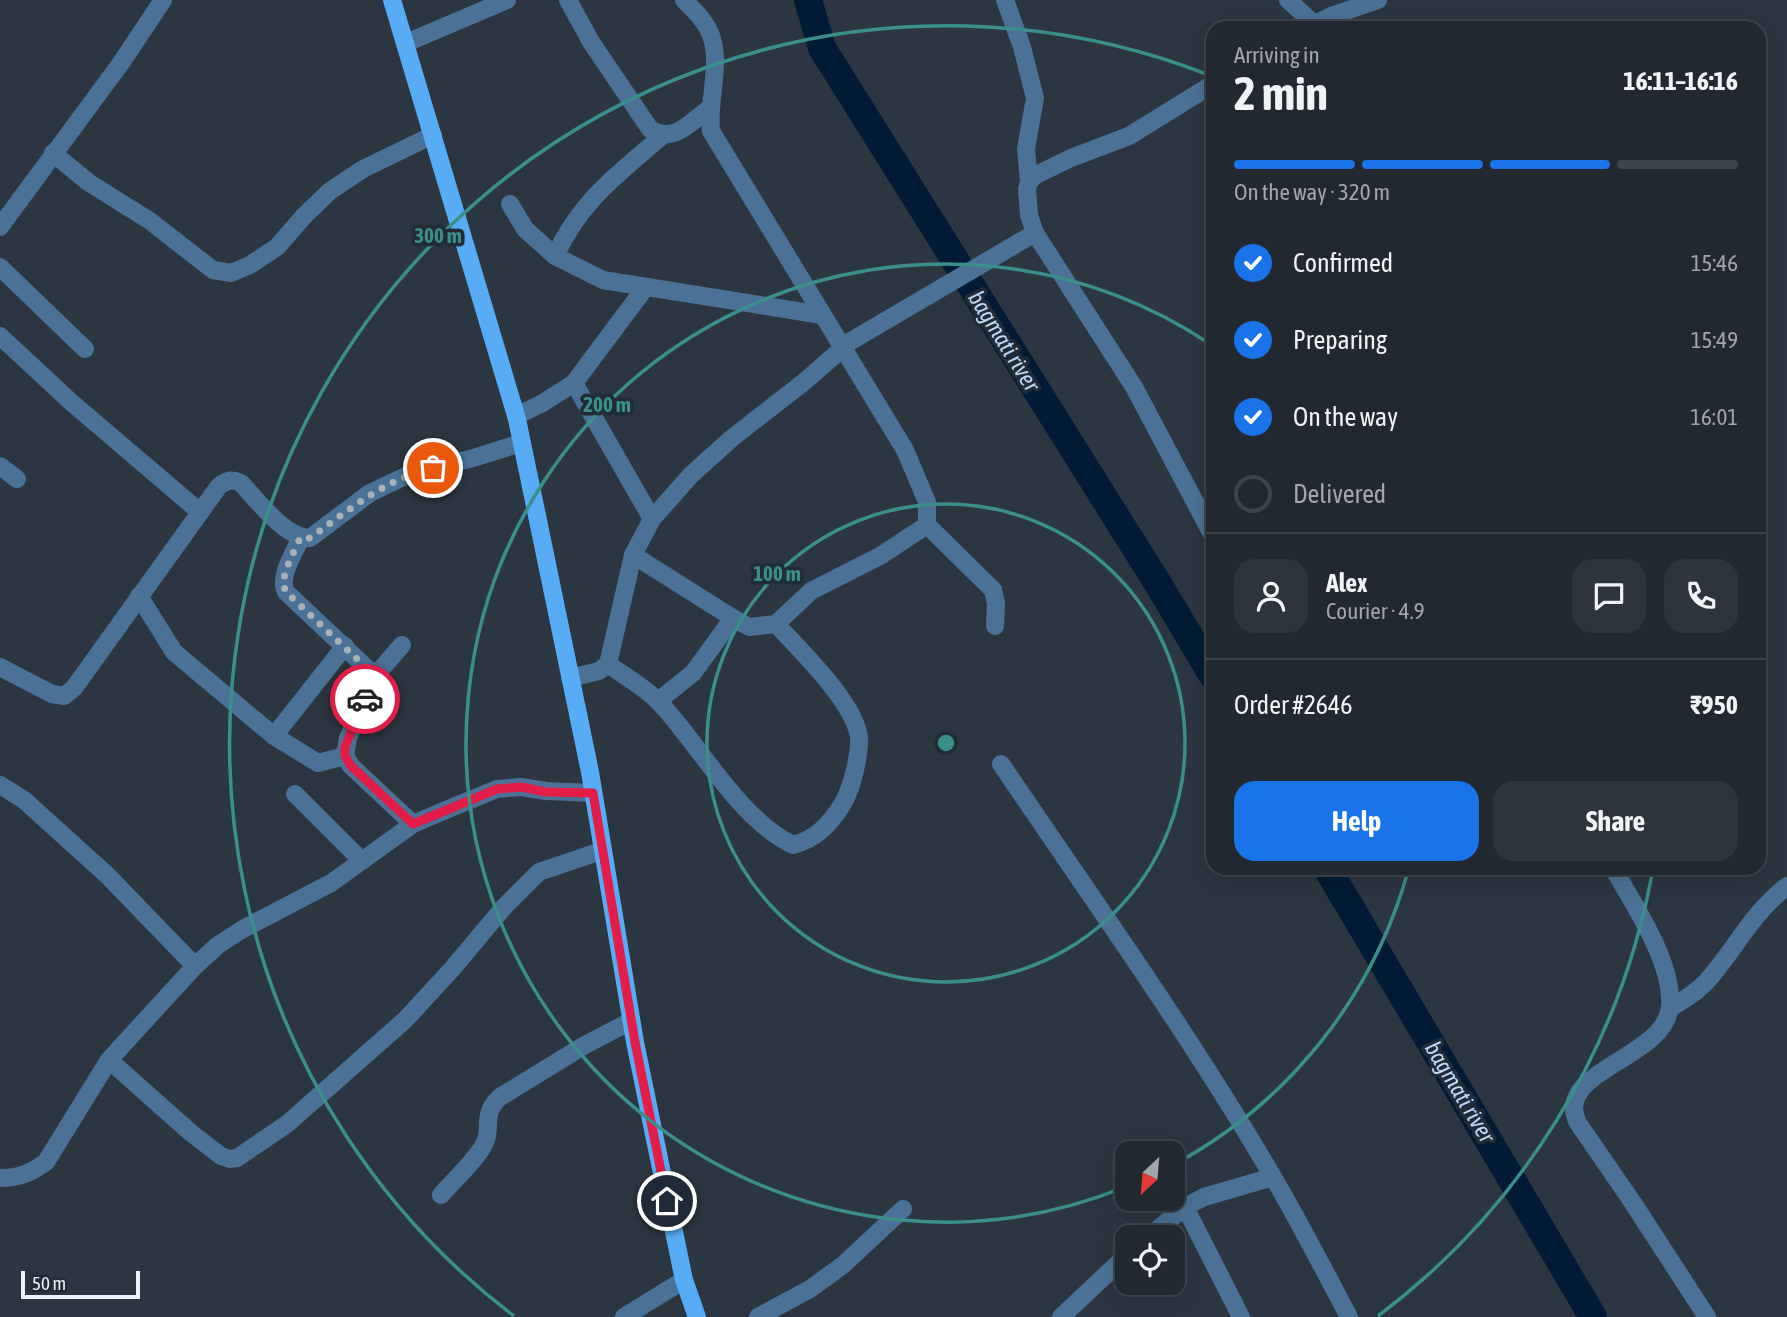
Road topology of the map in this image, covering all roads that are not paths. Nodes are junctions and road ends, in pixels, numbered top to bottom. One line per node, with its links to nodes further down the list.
1 (163, 0): 16 (street)
2 (393, 0): 11 (main road)
3 (508, 0): 11 (street)
4 (568, 0): 15 (street)
5 (684, 0): 13 (street)
6 (1005, 0): 17 (street)
7 (1288, 0): 9 (street)
8 (1378, 0): 10 (street)
9 (1307, 21)
10 (1324, 21)
11 (406, 43): 14 (main road)
12 (1206, 87): 17 (street)
13 (710, 108): 15 (street); 24 (street)
14 (433, 135): 16 (street); 29 (main road)
15 (662, 136): 21 (street)
16 (53, 153): 19 (street)
17 (1029, 182): 20 (street)
18 (510, 204): 21 (street)
19 (0, 227)
20 (1035, 233): 26 (street); 35 (street)
21 (555, 256): 23 (street)
22 (0, 267): 27 (street)
23 (645, 288): 24 (street); 28 (street)
24 (822, 315): 26 (street)
25 (0, 336): 33 (street)
26 (846, 345): 34 (street); 36 (street)
27 (85, 349)
28 (574, 383): 29 (street); 34 (street)
29 (516, 416): 30 (main road)
30 (522, 443): 37 (street); 48 (main road)
31 (0, 466): 32 (street)
32 (17, 479)
33 (200, 512): 37 (street); 39 (street)
34 (652, 519): 38 (street)
35 (1206, 523)
36 (927, 526): 41 (street); 42 (street)
37 (300, 538): 44 (street)
38 (633, 555): 40 (street); 45 (street)
39 (139, 596): 46 (street); 50 (street)
40 (733, 618): 41 (street); 49 (street)
41 (776, 624): 49 (street)
42 (995, 626)
43 (402, 645): 47 (street)
44 (345, 646): 47 (street); 50 (street)
45 (608, 664): 48 (street); 49 (street)
46 (0, 667)
47 (375, 676): 51 (street)
48 (570, 678): 55 (main road)
49 (659, 701)
50 (274, 736): 51 (street)
51 (345, 756): 56 (street)
52 (1001, 764): 65 (street)
53 (0, 785): 61 (street)
54 (295, 793): 58 (street)
55 (593, 793): 56 (street); 57 (main road)
56 (413, 824): 58 (street)
57 (601, 851): 63 (main road); 64 (street)
58 (362, 861): 61 (street)
59 (1617, 875): 62 (street)
60 (1787, 886): 62 (street)
61 (195, 966): 64 (street)
62 (1670, 1008): 80 (street)
63 (631, 1021): 67 (street); 73 (main road)
64 (109, 1060): 66 (street)
65 (1273, 1177): 68 (street); 79 (street)
66 (0, 1178)
67 (441, 1195)
68 (1185, 1207): 78 (street)
69 (903, 1209): 76 (street)
70 (1180, 1211): 71 (street)
71 (1163, 1225)
72 (1115, 1266): 77 (street)
73 (684, 1280): 74 (street); 75 (main road)
74 (624, 1317)
75 (697, 1317)
76 (758, 1317)
77 (1061, 1317)
78 (1241, 1317)
79 (1349, 1317)
80 (1707, 1317)

